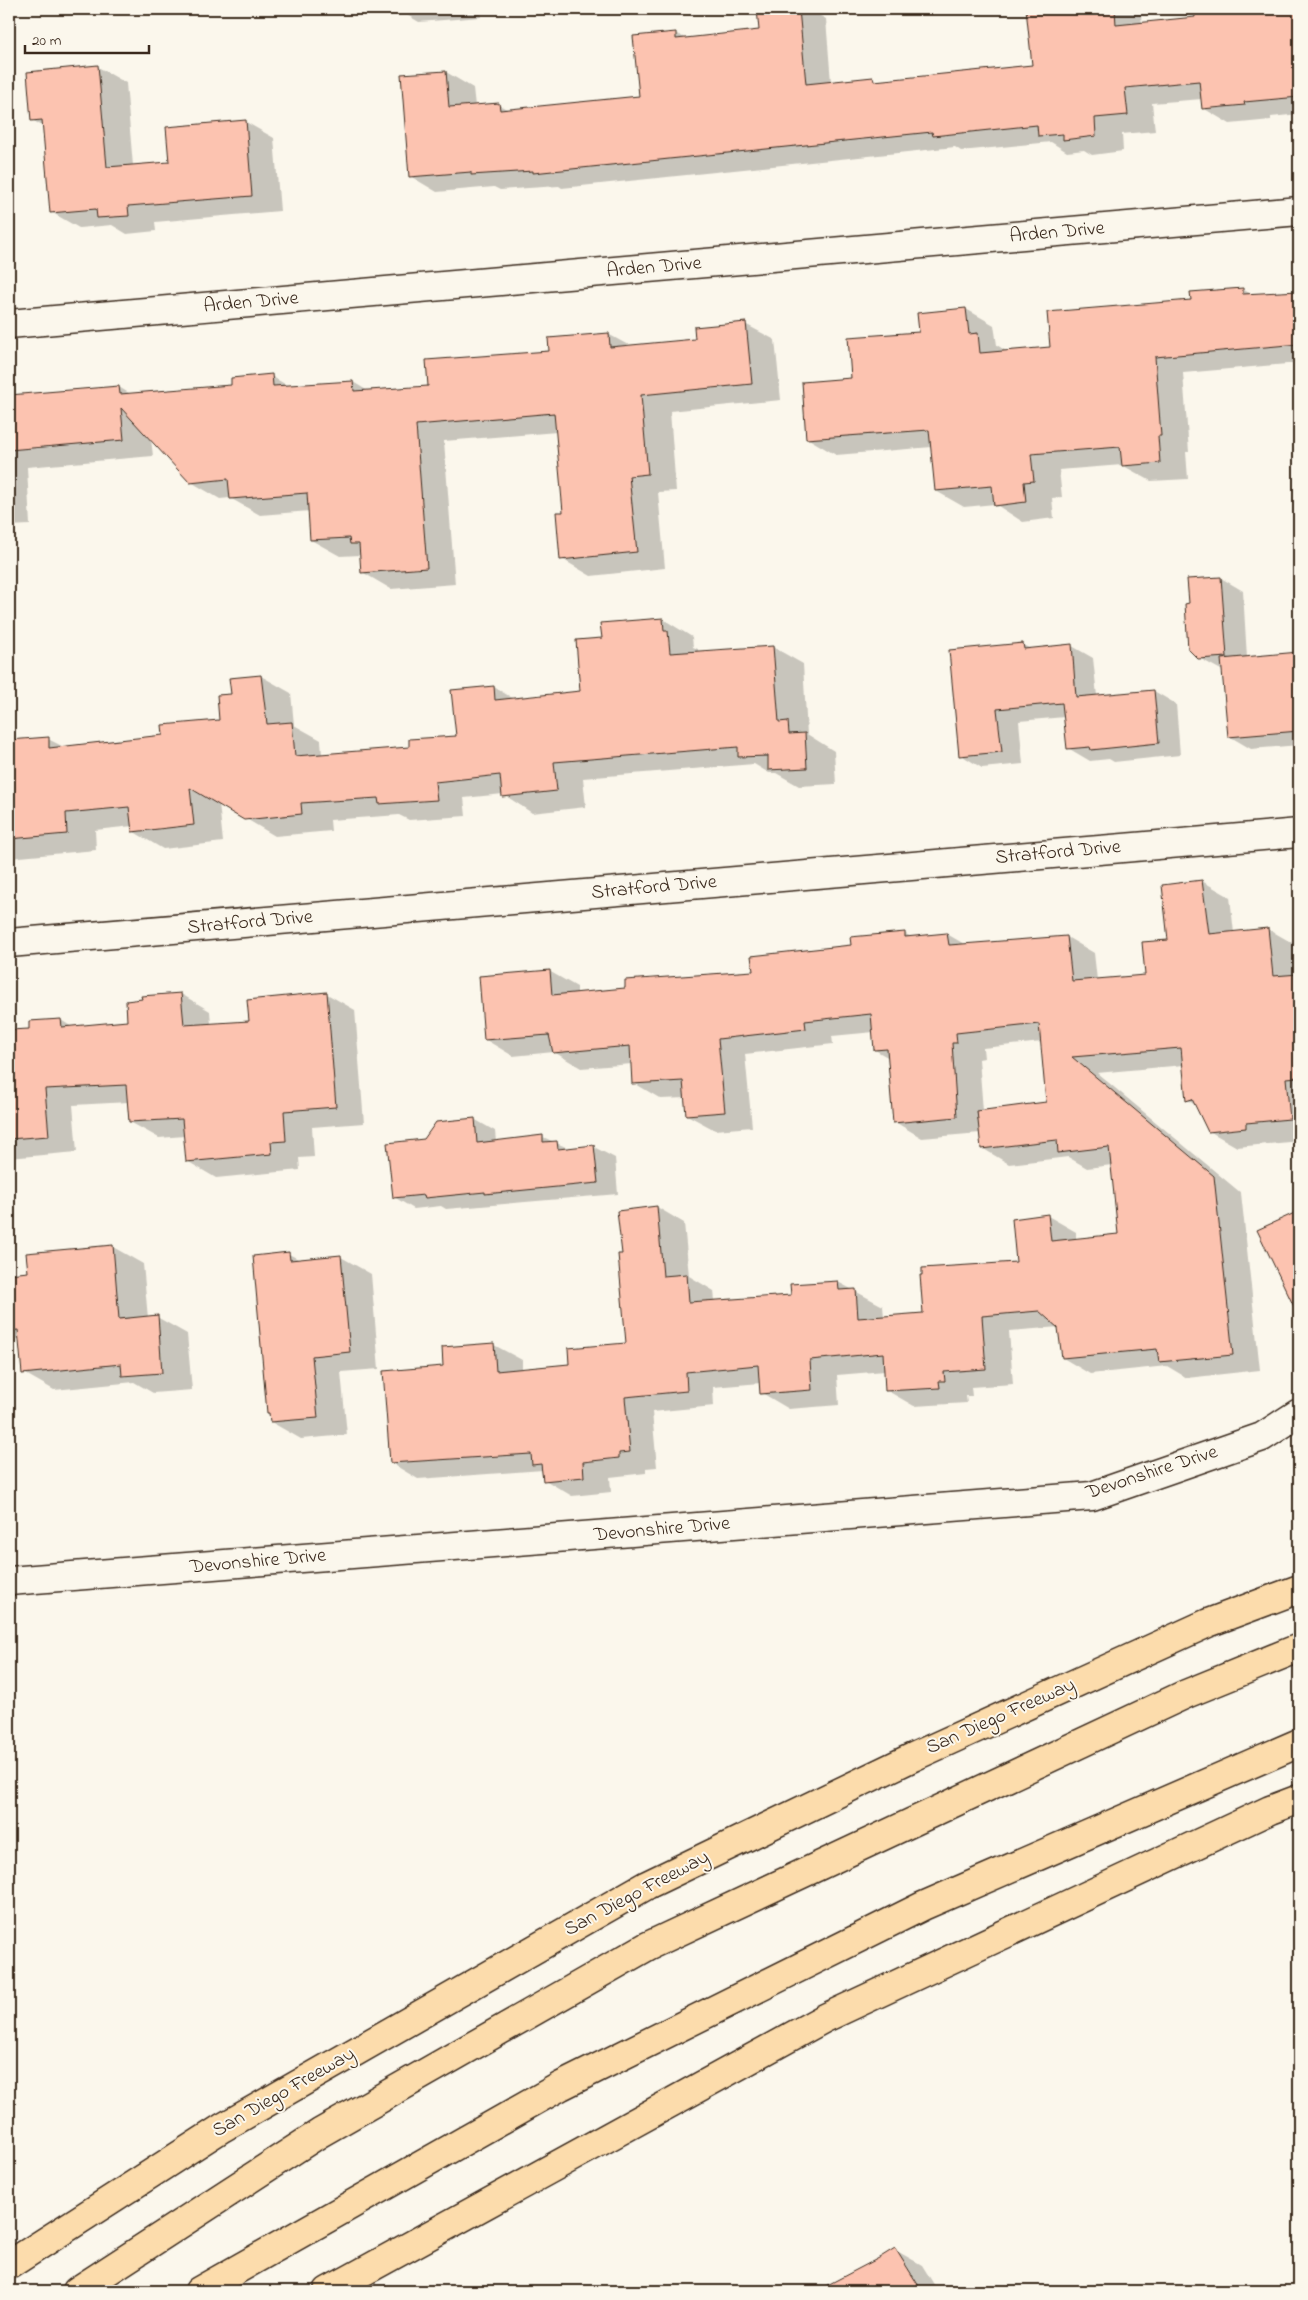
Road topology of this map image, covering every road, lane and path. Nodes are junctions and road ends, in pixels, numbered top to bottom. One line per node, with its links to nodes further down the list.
1 (1299, 212): 2 (street, Arden Drive)
2 (9, 324)
3 (1299, 833): 4 (street, Stratford Drive)
4 (9, 943)
5 (1299, 1413): 6 (street, Devonshire Drive)
6 (9, 1582)
7 (1299, 1589): 11 (highway, San Diego Freeway)
8 (1299, 1648): 12 (highway)
9 (1299, 1743): 13 (highway)
10 (1299, 1799): 14 (highway)
11 (9, 2265)
12 (77, 2291)
13 (199, 2291)
14 (328, 2291)

